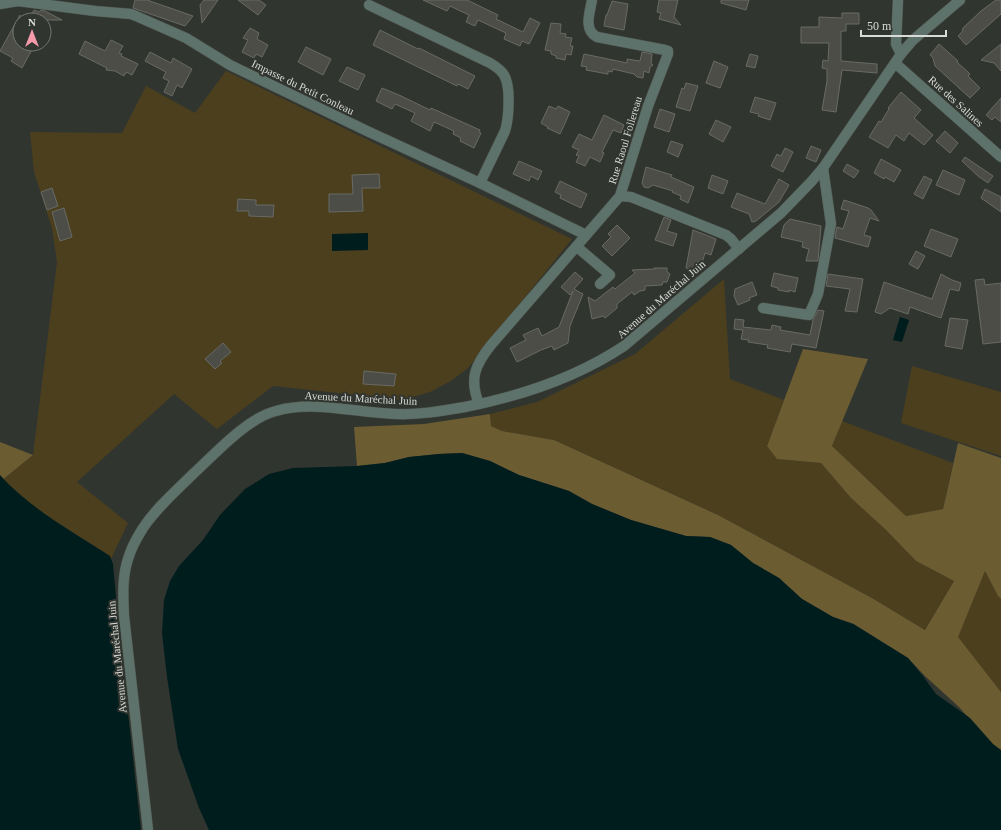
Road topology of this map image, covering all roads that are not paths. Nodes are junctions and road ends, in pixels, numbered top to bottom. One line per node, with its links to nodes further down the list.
1 (592, 0): 11 (street, Rue Raoul Follereau)
2 (898, 0): 6 (street)
3 (960, 0): 6 (street, Avenue du Maréchal Juin)
4 (0, 4): 10 (street, Impasse du Petit Conleau)
5 (369, 5): 10 (street)
6 (901, 54): 7 (street, Avenue du Maréchal Juin)
7 (895, 63): 8 (street, Rue des Salines); 9 (street, Avenue du Maréchal Juin)
8 (1000, 155)
9 (823, 168): 14 (street, Avenue du Maréchal Juin); 16 (street)
10 (480, 183): 12 (street, Impasse du Petit Conleau)
11 (620, 196): 12 (street, Rue Raoul Follereau); 14 (street)
12 (586, 235): 13 (street, Rue Raoul Follereau)
13 (576, 247): 15 (street); 17 (street, Rue Raoul Follereau)
14 (739, 248): 17 (street, Avenue du Maréchal Juin)
15 (600, 284)
16 (762, 308)
17 (479, 404): 18 (street, Avenue du Maréchal Juin)
18 (148, 830)

